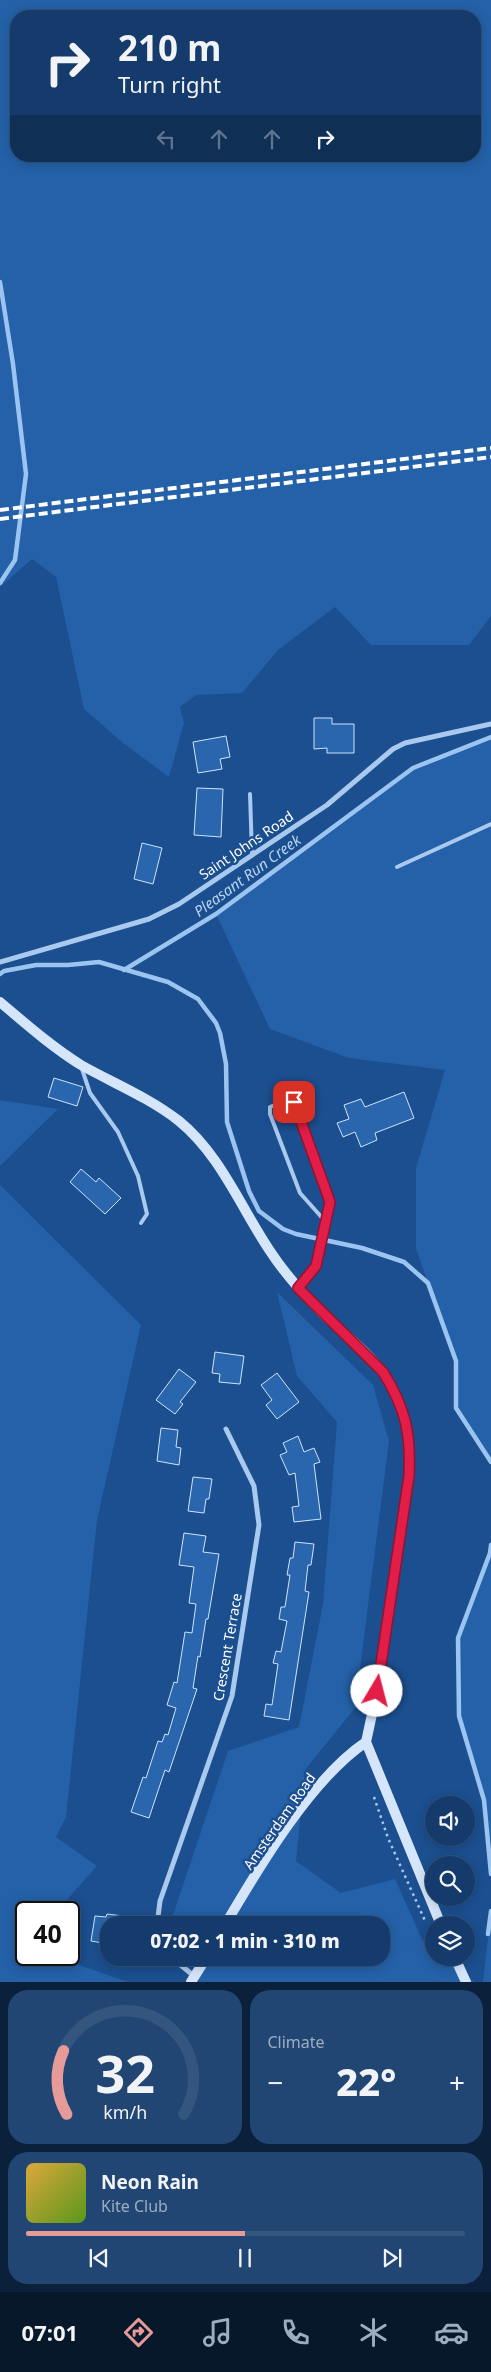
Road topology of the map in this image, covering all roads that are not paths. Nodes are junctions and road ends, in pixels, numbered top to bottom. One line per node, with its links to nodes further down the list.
1 (491, 724): 4 (street, Saint Johns Road)
2 (250, 794): 4 (lane)
3 (491, 824): 5 (lane)
4 (252, 854): 6 (street, Saint Johns Road)
5 (396, 867)
6 (0, 962)
7 (0, 1002): 8 (street)
8 (80, 1064): 10 (lane); 11 (street)
9 (325, 1221): 9 (lane); 11 (lane)
10 (141, 1223)
11 (298, 1288): 13 (street)
12 (226, 1429): 14 (street, Crescent Terrace)
13 (366, 1742): 15 (street, Amsterdam Road); 16 (street)
14 (158, 1916)
15 (231, 1916)
16 (437, 1916)
17 (180, 1966): 20 (street)
18 (201, 1966): 20 (street)
19 (459, 1966): 21 (street)
20 (193, 1979)
21 (466, 1982)

